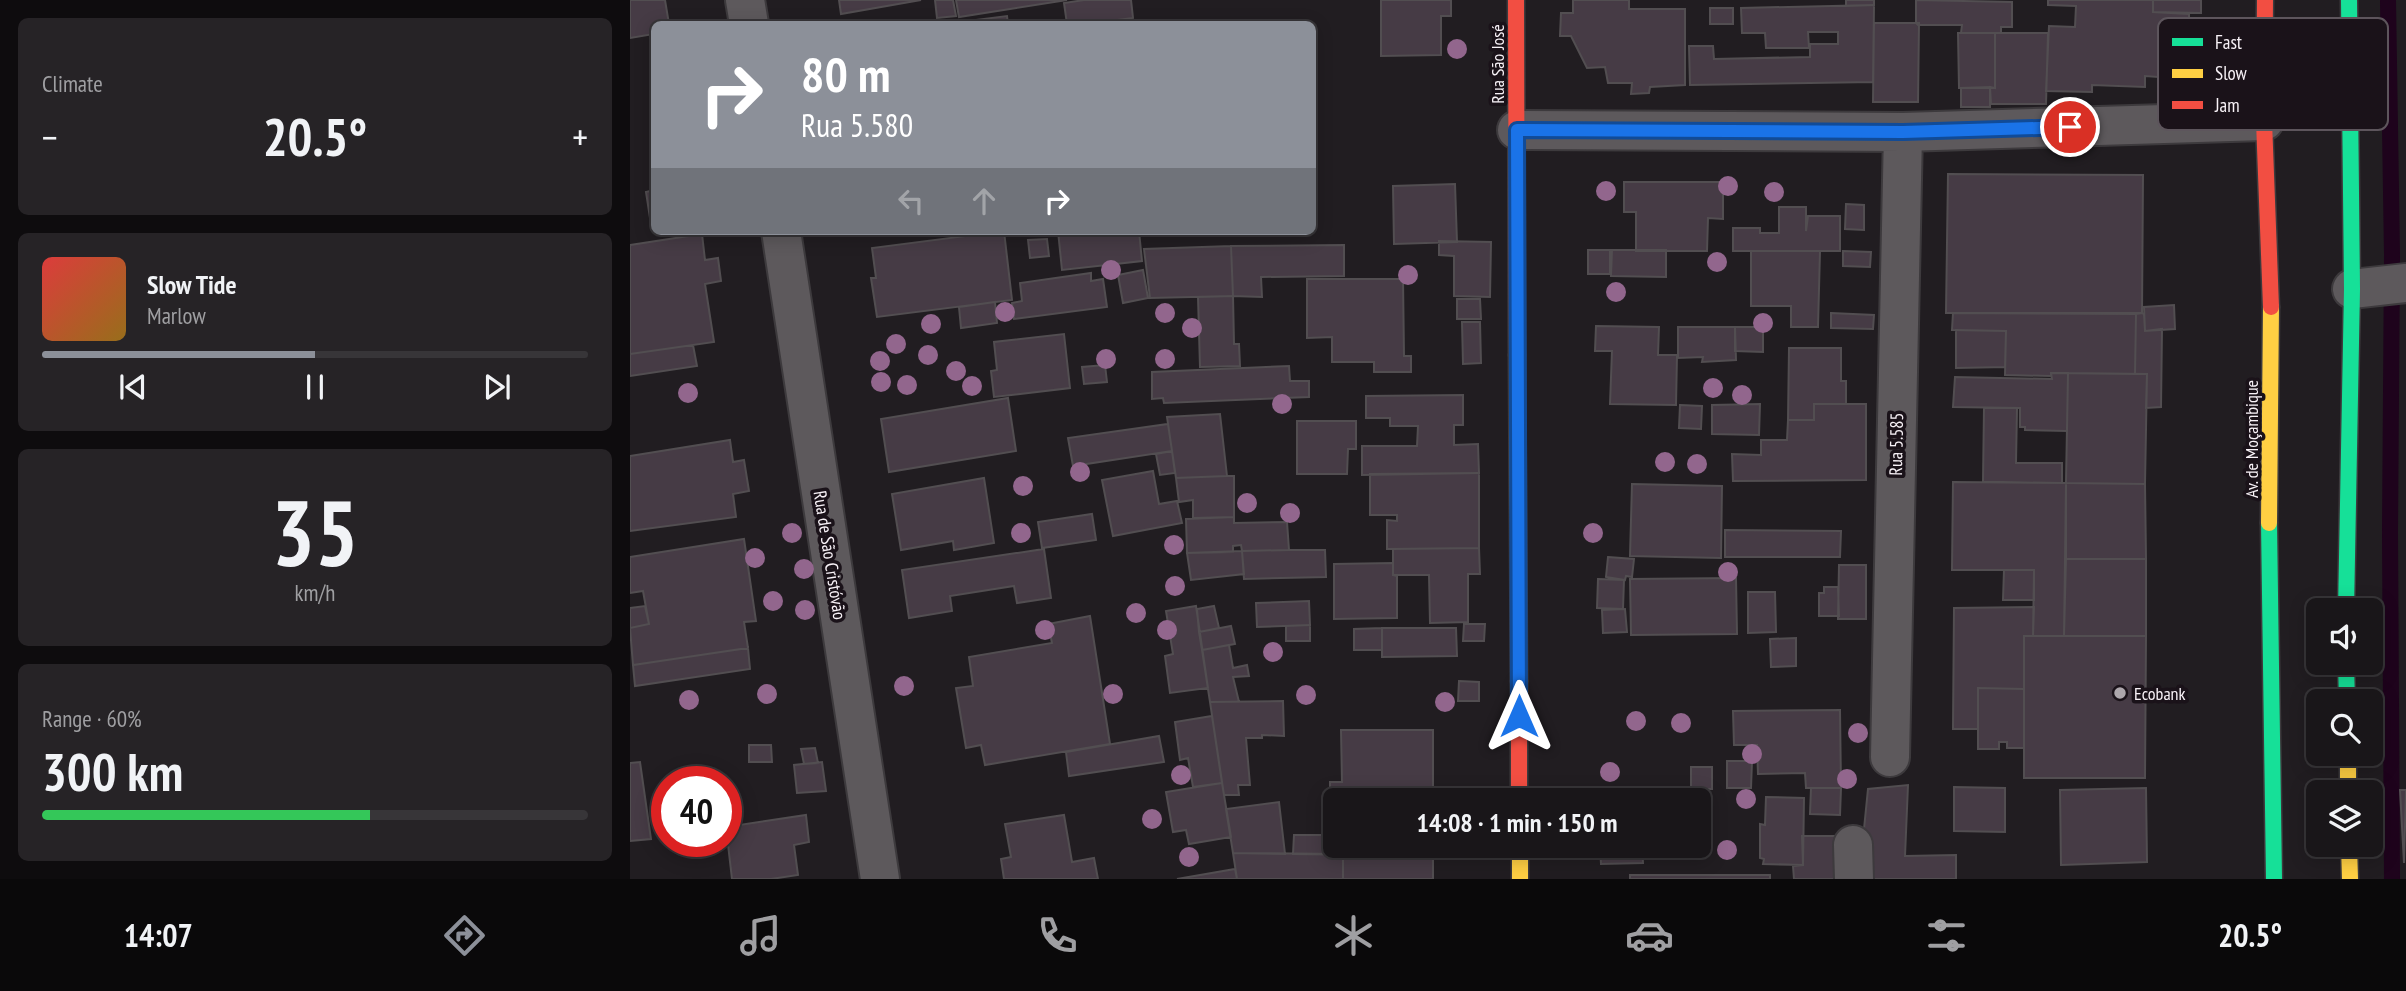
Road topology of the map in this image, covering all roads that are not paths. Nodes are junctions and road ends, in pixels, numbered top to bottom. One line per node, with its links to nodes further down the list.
1 (745, 0): 7 (street)
2 (1516, 0): 9 (main road, Rua São José)
3 (2265, 0): 5 (main road, Av. de Moçambique)
4 (2349, 0): 6 (main road)
5 (2265, 18)
6 (2349, 18)
7 (748, 21)
8 (2158, 124): 12 (street)
9 (1517, 130): 12 (street); 18 (main road, Rua São José)
10 (2264, 130): 23 (main road, Av. de Moçambique)
11 (2350, 130): 15 (main road)
12 (1903, 132): 17 (street, Rua 5.585)
13 (781, 235): 21 (street, Rua de São Cristóvão)
14 (2406, 283): 15 (street)
15 (2352, 289): 16 (main road)
16 (2346, 598)
17 (1890, 757)
18 (1519, 788)
19 (2349, 857): 24 (main road)
20 (1520, 858): 22 (main road)
21 (880, 879)
22 (1520, 879)
23 (2274, 879)
24 (2350, 879)

